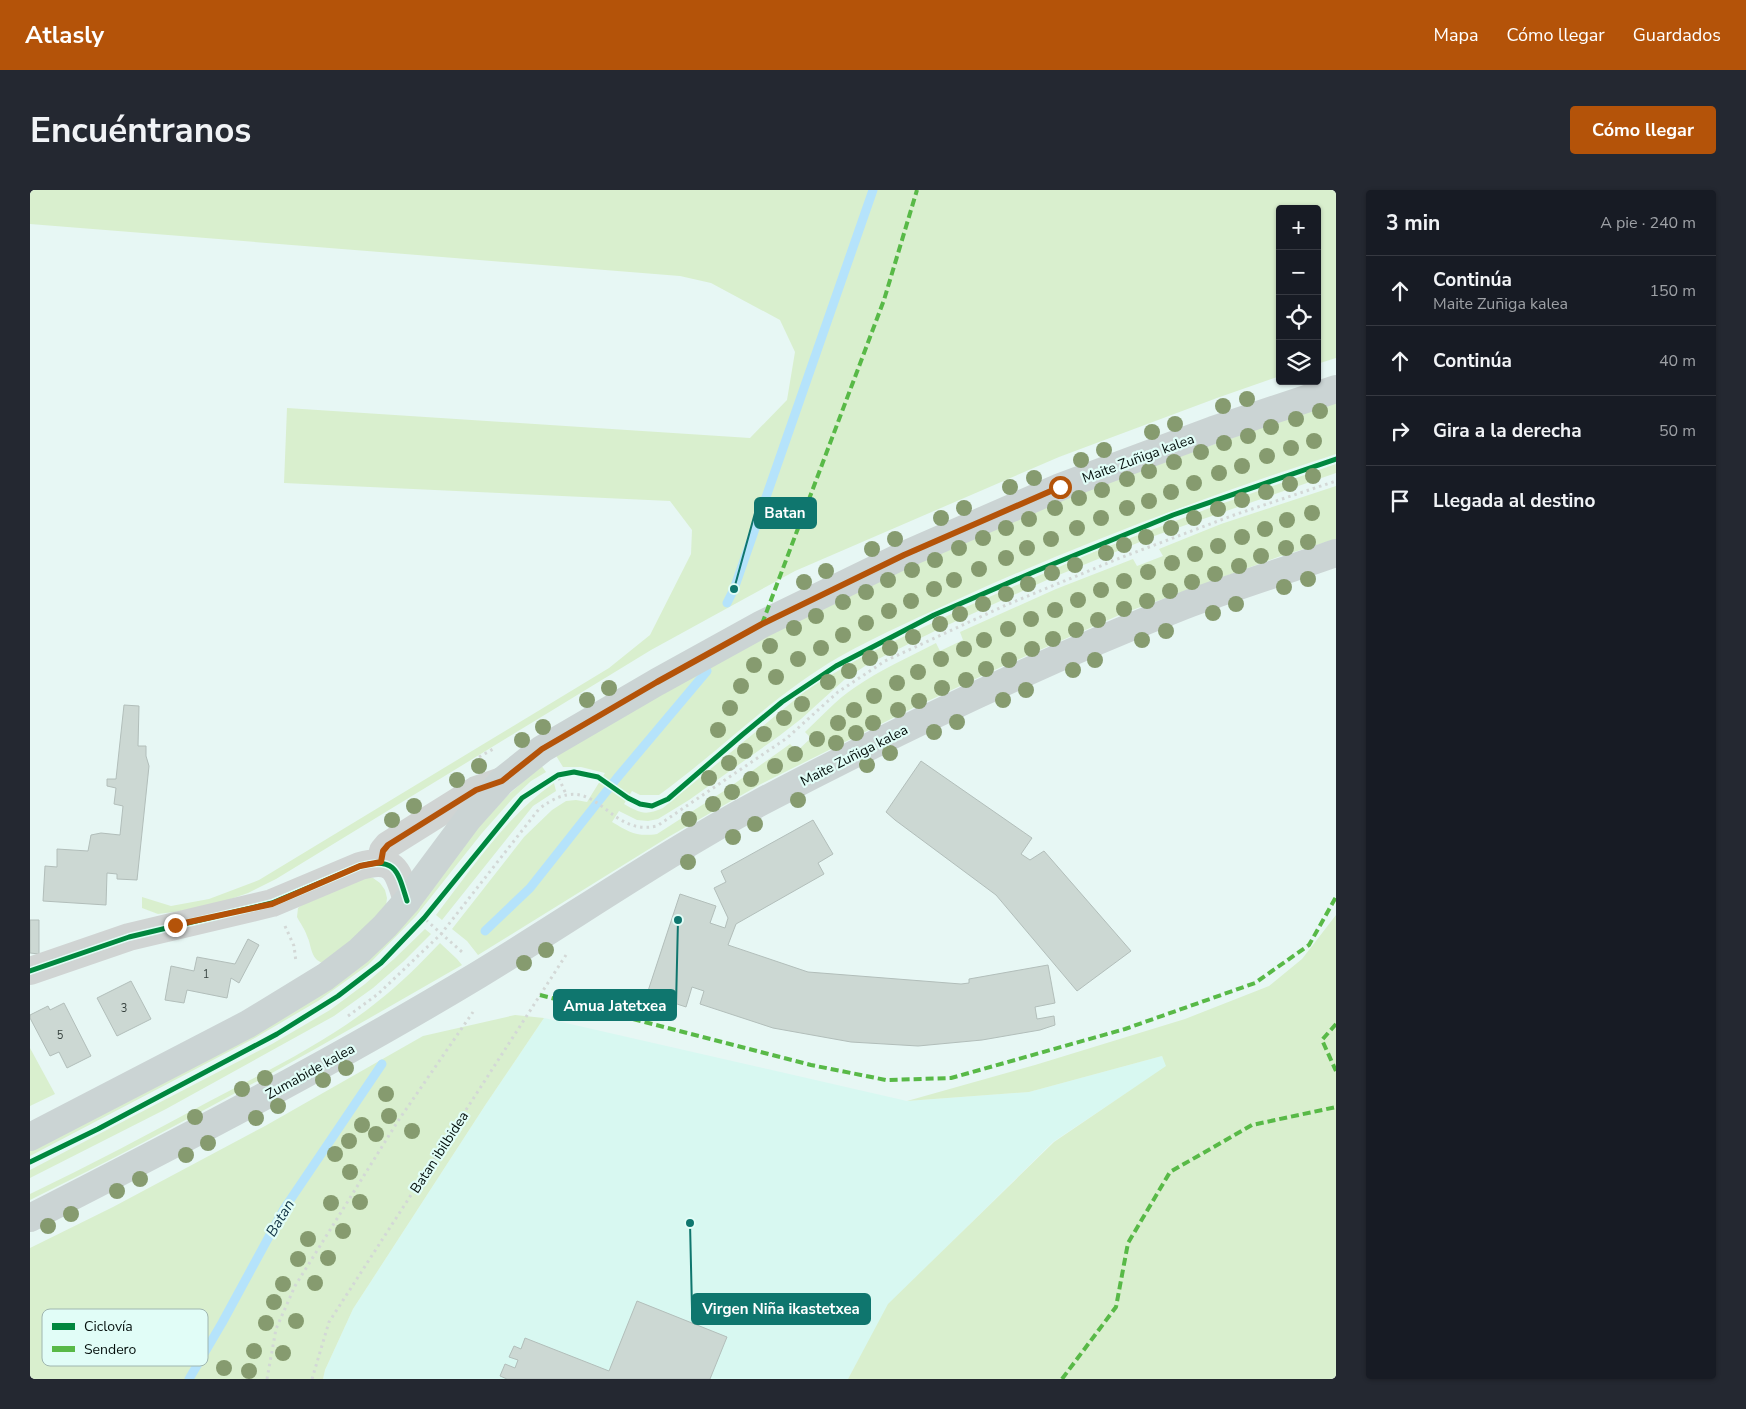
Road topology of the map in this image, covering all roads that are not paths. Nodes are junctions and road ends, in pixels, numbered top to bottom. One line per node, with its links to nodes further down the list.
1 (1336, 389): 3 (main road, Maite Zuñiga kalea)
2 (1336, 553): 5 (main road, Maite Zuñiga kalea)
3 (502, 781): 4 (street); 6 (main road, Maite Zuñiga kalea)
4 (381, 862): 6 (street); 7 (street)
5 (582, 910): 9 (main road, Zumabide kalea)
6 (419, 912): 8 (main road)
7 (30, 971)
8 (30, 1138)
9 (30, 1218)

